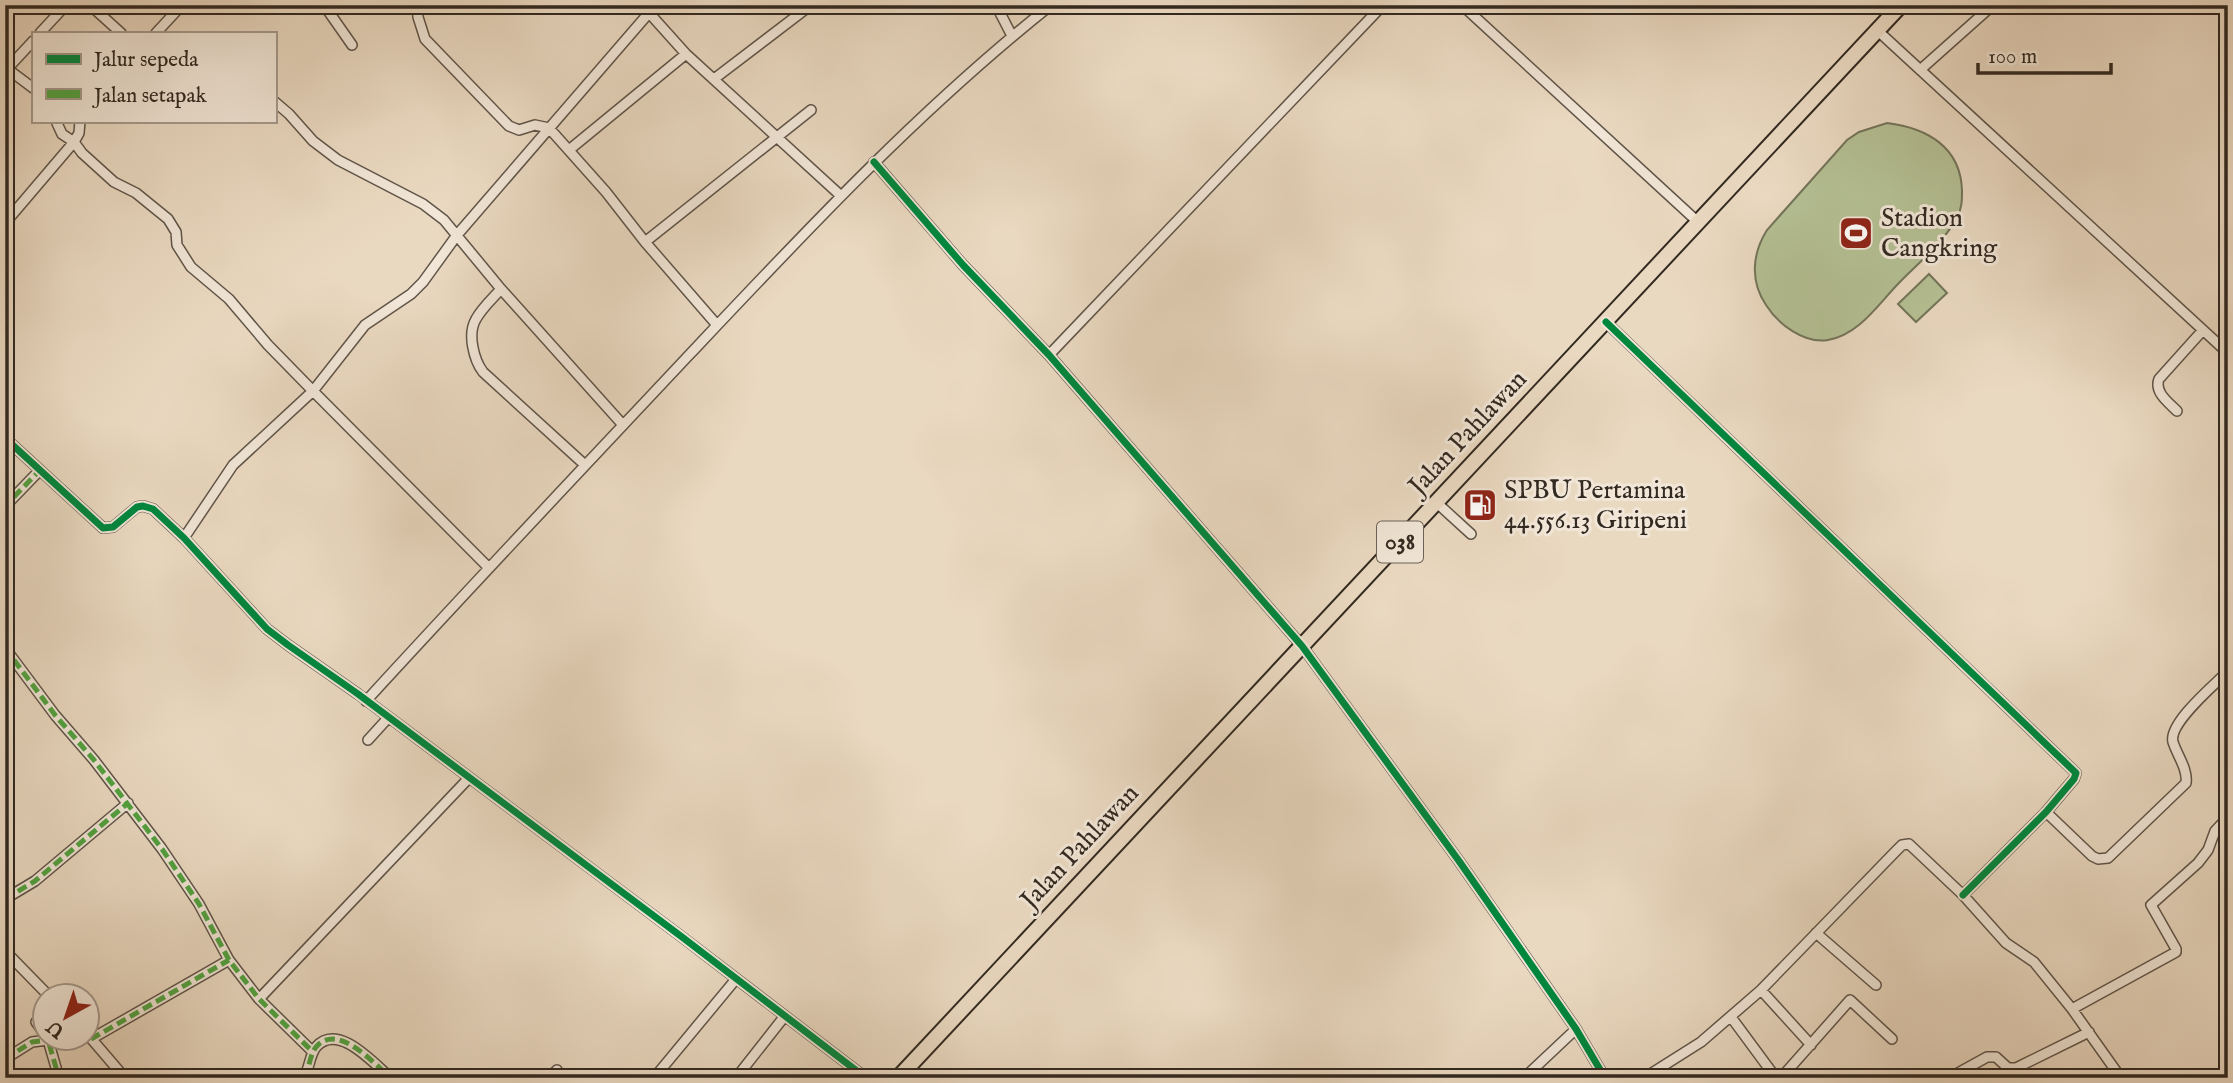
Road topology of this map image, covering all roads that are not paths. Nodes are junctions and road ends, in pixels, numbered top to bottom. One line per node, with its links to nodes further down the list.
1 (66, 5): 16 (street)
2 (90, 5): 17 (street)
3 (182, 5): 18 (street)
4 (324, 5): 21 (street)
5 (417, 5): 31 (street)
6 (642, 5): 14 (street)
7 (811, 5): 25 (street)
8 (996, 5): 19 (street)
9 (1051, 5): 19 (street)
10 (1383, 5): 46 (street)
11 (1462, 5): 38 (street)
12 (1901, 5): 15 (main road, Jalan Pahlawan / 038)
13 (1993, 5): 24 (street)
14 (648, 14): 22 (street); 31 (street)
15 (1878, 31): 24 (street); 38 (main road, Jalan Pahlawan / 038)
16 (41, 32)
17 (120, 32)
18 (159, 32)
19 (1012, 36): 35 (street)
20 (32, 42): 23 (street)
21 (352, 45)
22 (686, 54): 25 (street); 34 (street)
23 (6, 68): 26 (street)
24 (1920, 70): 44 (street)
25 (714, 79): 32 (street)
26 (32, 87)
27 (276, 103): 39 (street)
28 (811, 110): 32 (street)
29 (56, 122): 33 (street)
30 (80, 122): 33 (street)
31 (549, 128): 34 (street); 39 (street)
32 (779, 137): 36 (street); 40 (street)
33 (74, 142): 37 (street); 47 (street)
34 (569, 150): 40 (street)
35 (874, 162): 36 (street); 46 (street)
36 (840, 195): 43 (street)
37 (5, 223)
38 (1699, 223): 42 (main road, Jalan Pahlawan / 038)
39 (457, 235): 41 (street); 47 (street)
40 (645, 242): 43 (street)
41 (501, 289): 49 (street); 51 (street)
42 (1606, 322): 53 (main road, Jalan Pahlawan / 038); 66 (street)
43 (717, 325): 49 (street)
44 (2203, 330): 45 (street); 48 (street)
45 (2228, 353)
46 (1049, 355): 58 (street)
47 (313, 390): 56 (street); 57 (street)
48 (2177, 411)
49 (623, 425): 51 (street)
50 (5, 438): 52 (street)
51 (585, 465): 57 (street)
52 (40, 470): 54 (street); 56 (street)
53 (1437, 503): 55 (street); 58 (main road, Jalan Pahlawan / 038)
54 (5, 509)
55 (1471, 534)
56 (184, 538): 61 (street)
57 (488, 567): 61 (street)
58 (1302, 646): 81 (street); 100 (main road, Jalan Pahlawan / 038)
59 (5, 648): 65 (street)
60 (2227, 673): 66 (street)
61 (366, 701): 62 (street)
62 (388, 718): 63 (street); 64 (street)
63 (368, 740)
64 (468, 779): 73 (street); 77 (street)
65 (128, 803): 69 (street); 72 (street)
66 (2046, 812): 68 (street)
67 (2228, 817): 78 (street)
68 (1963, 895): 70 (street); 78 (street)
69 (5, 899)
70 (1816, 933): 75 (street); 76 (street)
71 (5, 951): 74 (street)
72 (229, 960): 77 (street); 82 (street)
73 (736, 979): 79 (street); 97 (street)
74 (35, 982)
75 (1876, 985)
76 (1761, 990): 80 (street); 86 (street)
77 (258, 999): 89 (street)
78 (2072, 1009): 83 (street)
79 (784, 1017): 98 (street); 99 (street)
80 (1731, 1017): 103 (street); 104 (street)
81 (1576, 1029): 101 (street); 102 (street)
82 (102, 1030)
83 (2089, 1032): 105 (street); 106 (street)
84 (1892, 1040): 86 (street)
85 (32, 1042): 90 (street)
86 (1811, 1045): 104 (street)
87 (52, 1052): 92 (street)
88 (102, 1052): 93 (street)
89 (313, 1052): 94 (street); 95 (street)
90 (5, 1059)
91 (557, 1070): 96 (street)
92 (58, 1078)
93 (125, 1078)
94 (303, 1078)
95 (391, 1078)
96 (549, 1078)
97 (654, 1078)
98 (736, 1078)
99 (866, 1078)
100 (898, 1078)
101 (1524, 1078)
102 (1605, 1078)
103 (1644, 1078)
104 (1779, 1078)
105 (1949, 1078)
106 (2121, 1078)

